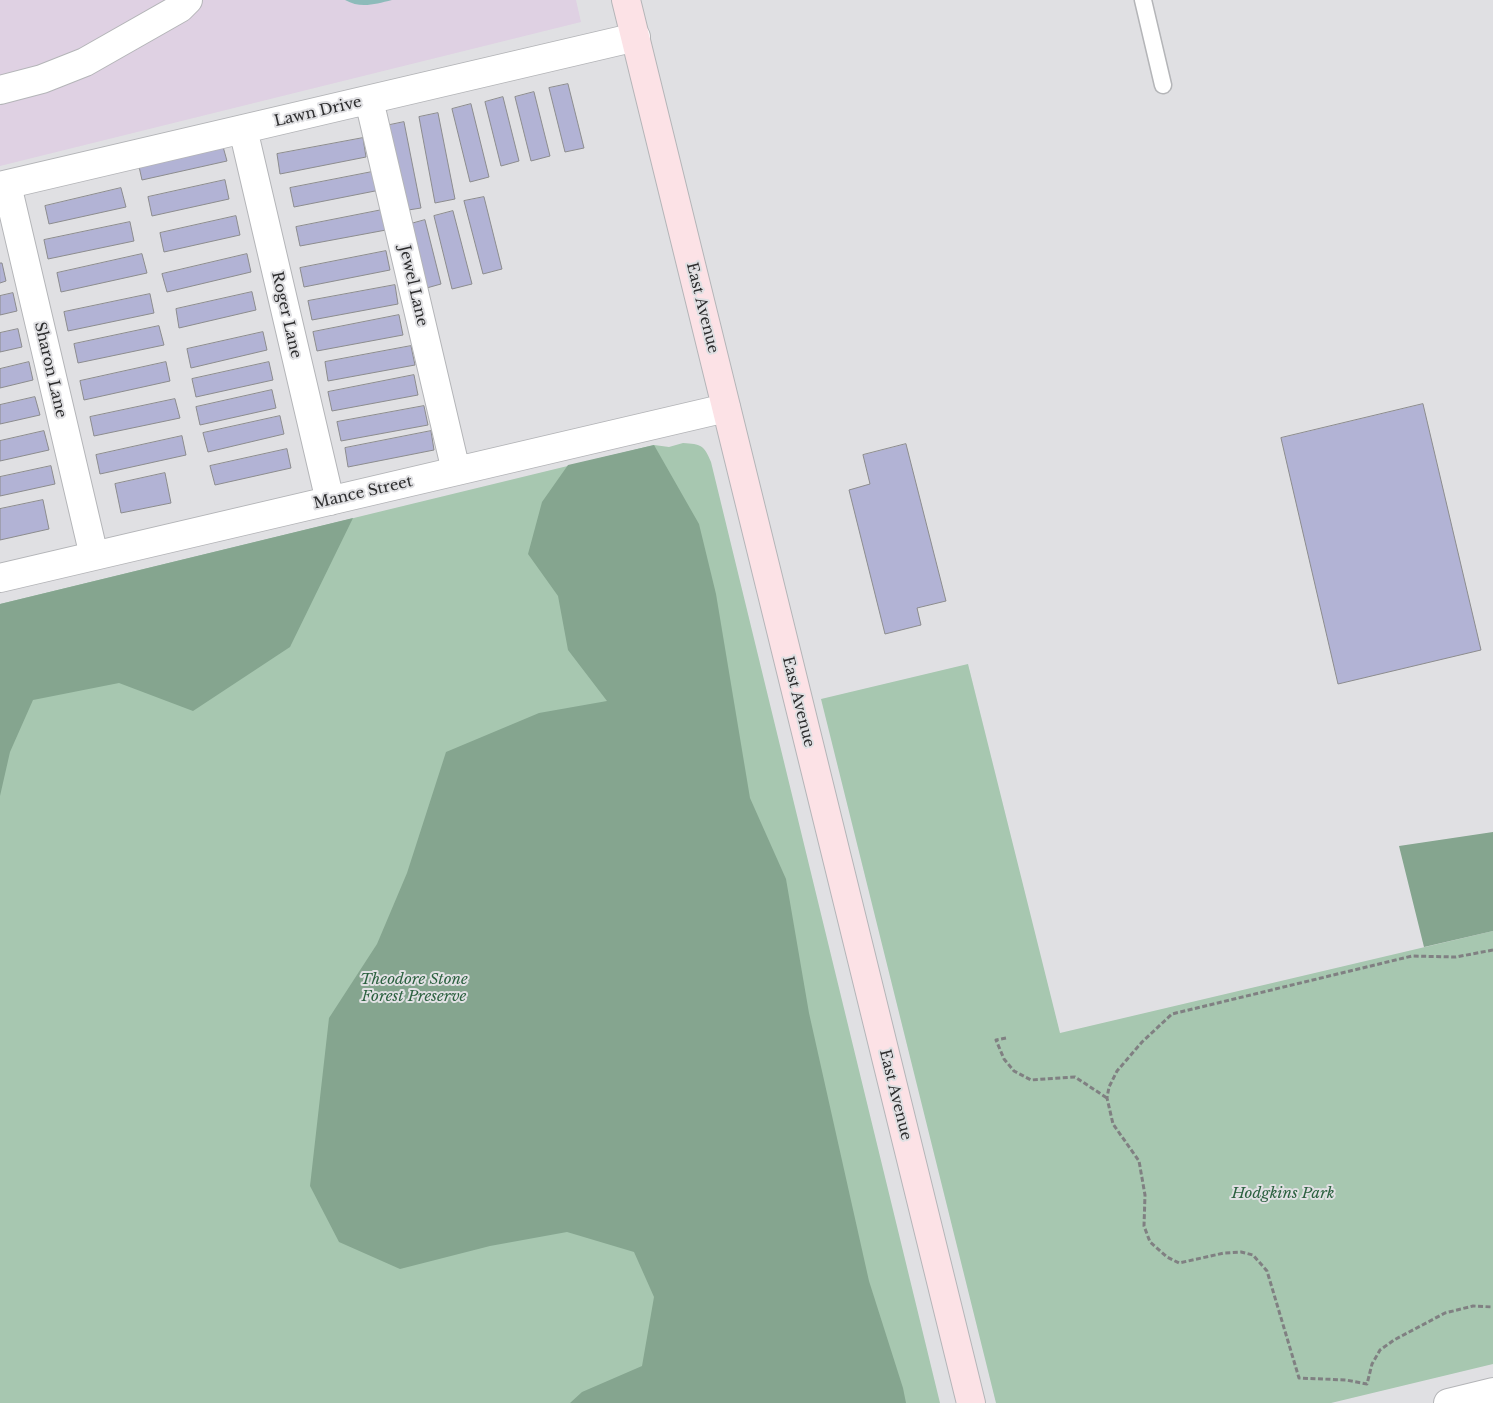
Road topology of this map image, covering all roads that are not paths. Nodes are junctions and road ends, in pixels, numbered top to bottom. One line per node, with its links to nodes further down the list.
1 (188, 0): 6 (street)
2 (626, 0): 4 (street, East Avenue)
3 (1142, 0): 5 (lane)
4 (636, 37): 7 (street, Lawn Drive); 10 (street, East Avenue)
5 (1163, 85)
6 (0, 90)
7 (369, 100): 8 (street, Lawn Drive); 11 (street, Jewel Lane)
8 (243, 129): 9 (street, Lawn Drive); 12 (street, Roger Lane)
9 (3, 186): 13 (street, Sharon Lane)
10 (726, 408): 11 (street, Mance Street); 16 (street, East Avenue)
11 (456, 471): 12 (street, Mance Street)
12 (330, 501): 13 (street, Mance Street)
13 (94, 556): 14 (street, Mance Street)
14 (0, 578)
15 (1493, 1392): 17 (street)
16 (971, 1403)
17 (1448, 1403)

